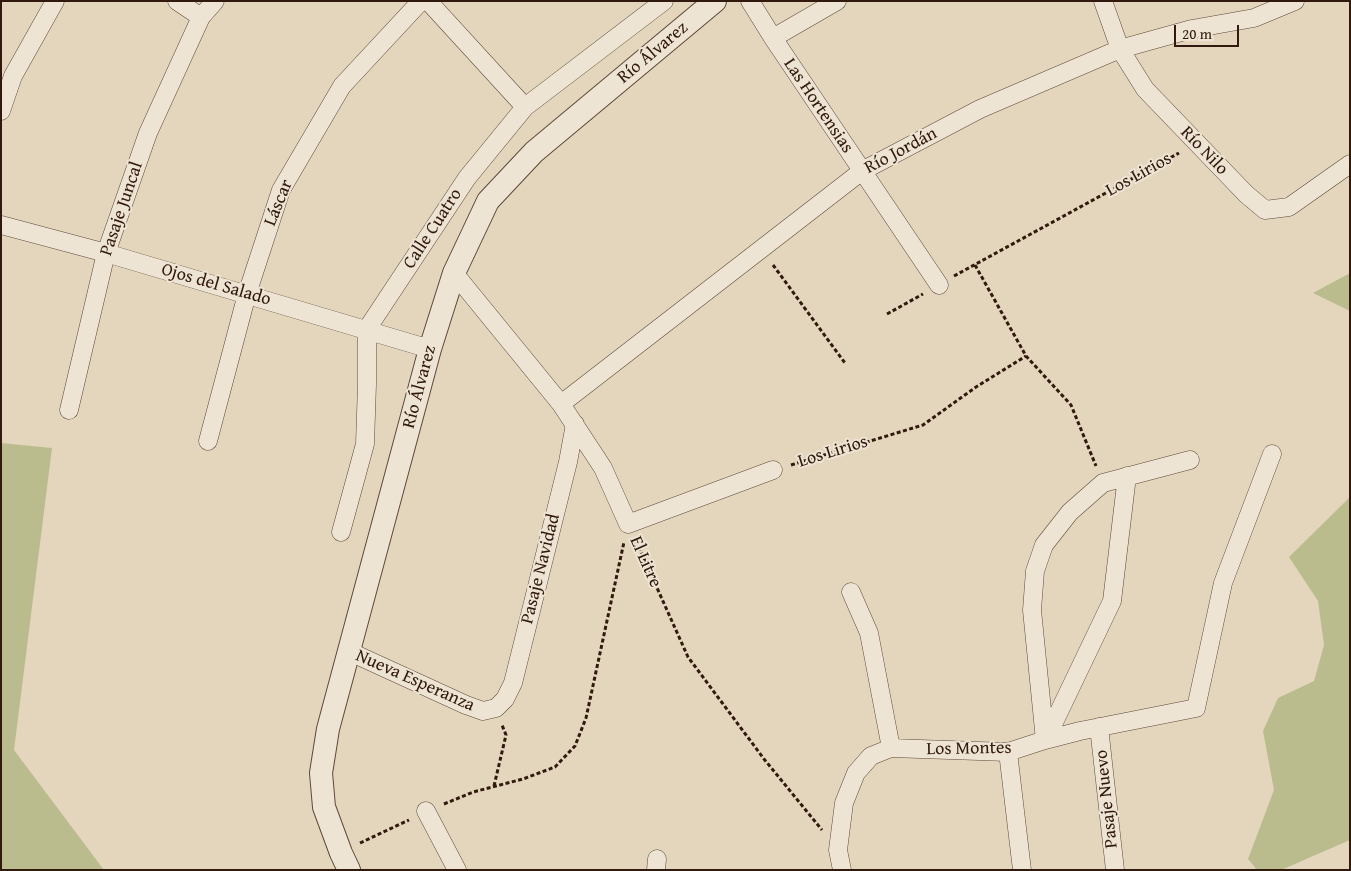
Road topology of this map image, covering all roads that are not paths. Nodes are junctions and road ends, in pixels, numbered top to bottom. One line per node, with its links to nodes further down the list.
1 (55, 1): 16 (street)
2 (177, 1): 12 (street)
3 (215, 1): 12 (street)
4 (421, 1): 23 (street, Láscar)
5 (428, 1): 15 (street)
6 (664, 1): 15 (street, Calle Cuatro)
7 (715, 1): 21 (street, Río Álvarez)
8 (750, 1): 13 (street, Las Hortensias)
9 (837, 1): 13 (street)
10 (1103, 1): 14 (street, Río Nilo)
11 (1295, 1): 14 (street, Río Jordán)
12 (200, 17): 20 (street, Pasaje Juncal)
13 (773, 38): 18 (street, Las Hortensias)
14 (1120, 49): 17 (street, Río Nilo); 18 (street, Río Jordán)
15 (525, 107): 24 (street, Calle Cuatro)
16 (1, 111)
17 (1350, 164)
18 (862, 171): 22 (street, Las Hortensias); 26 (street, Río Jordán)
19 (1, 225): 20 (street, Ojos del Salado)
20 (106, 252): 23 (street, Ojos del Salado); 27 (street, Pasaje Juncal)
21 (454, 273): 25 (street, Río Álvarez); 26 (street, El Litre)
22 (940, 284)
23 (247, 294): 24 (street, Ojos del Salado); 29 (street, Láscar)
24 (367, 329): 25 (street, Ojos del Salado); 34 (street)
25 (430, 349): 36 (street, Río Álvarez)
26 (561, 404): 28 (street, El Litre)
27 (69, 410)
28 (574, 424): 32 (street, El Litre); 37 (street, Pasaje Navidad)
29 (208, 441)
30 (1272, 454): 38 (street, Los Montes)
31 (1190, 460): 33 (street)
32 (772, 470)
33 (1127, 476): 39 (street); 39 (street)
34 (341, 532)
35 (851, 592): 40 (street)
36 (348, 651): 37 (street, Nueva Esperanza); 43 (street, Río Álvarez)
37 (489, 710)
38 (1099, 727): 39 (street, Los Montes); 47 (street, Pasaje Nuevo)
39 (1045, 740): 41 (street, Los Montes)
40 (891, 748): 41 (street, Los Montes); 45 (street, Los Montes)
41 (1008, 752): 46 (street)
42 (426, 811): 44 (street)
43 (345, 861)
44 (457, 870)
45 (842, 870)
46 (1022, 870)
47 (1115, 870)

